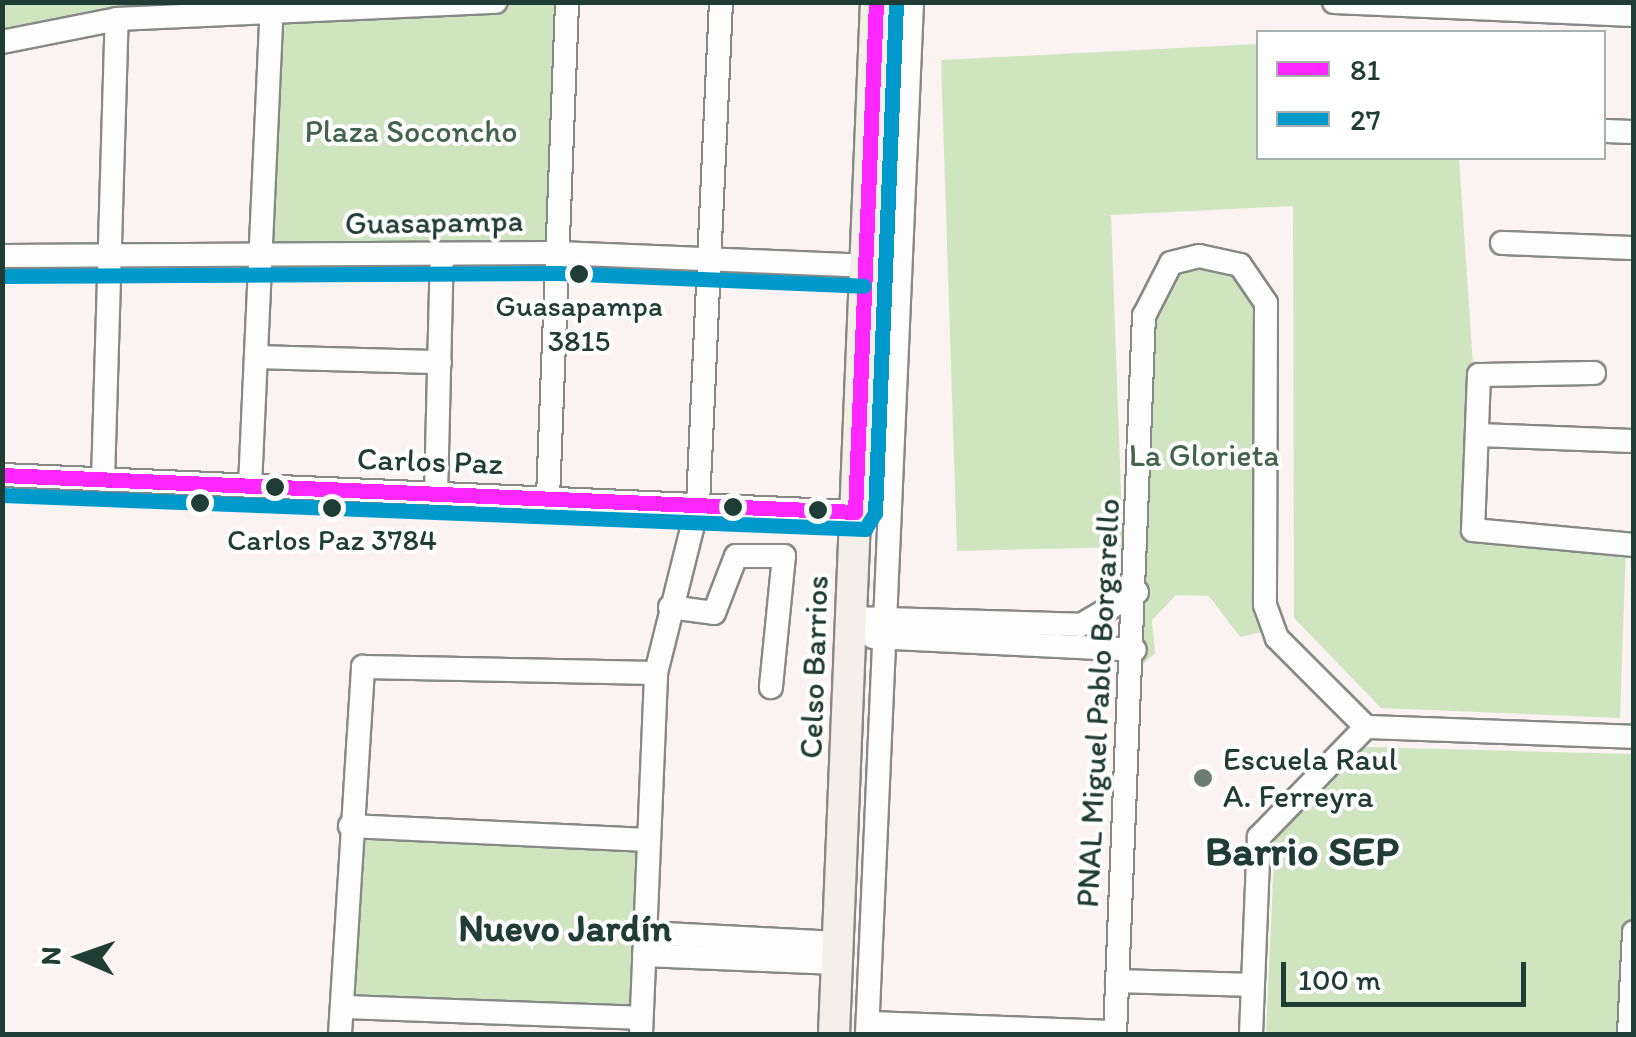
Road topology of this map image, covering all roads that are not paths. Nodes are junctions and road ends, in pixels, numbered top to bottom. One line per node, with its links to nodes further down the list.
1 (496, 2): 7 (street)
2 (567, 2): 15 (street)
3 (721, 2): 20 (street)
4 (876, 2): 21 (main road, Celso Barrios)
5 (912, 2): 38 (street)
6 (1334, 2): 8 (street)
7 (272, 8): 9 (street); 19 (street)
8 (1634, 15)
9 (117, 19): 10 (street); 18 (street)
10 (2, 42)
11 (1606, 131): 12 (street)
12 (1634, 132)
13 (1502, 243): 14 (street)
14 (1634, 248)
15 (558, 253): 16 (street, Guasapampa); 20 (street, Guasapampa); 31 (street)
16 (442, 255): 19 (street, Guasapampa); 23 (street)
17 (2, 256): 18 (street, Guasapampa)
18 (111, 257): 19 (street, Guasapampa); 28 (street)
19 (262, 257): 22 (street)
20 (710, 259): 21 (street, Guasapampa); 32 (street)
21 (865, 266): 33 (main road, Celso Barrios)
22 (257, 356): 23 (street); 29 (street)
23 (440, 362): 30 (street)
24 (1594, 372): 25 (street)
25 (1477, 435): 26 (street); 34 (street)
26 (1634, 441)
27 (2, 476): 28 (street, Carlos Paz)
28 (103, 480): 29 (street, Carlos Paz)
29 (250, 486): 30 (street, Carlos Paz)
30 (436, 494): 31 (street, Carlos Paz)
31 (548, 498): 32 (street, Carlos Paz)
32 (698, 504): 33 (street, Carlos Paz); 36 (street)
33 (855, 512): 37 (main road, Celso Barrios)
34 (1634, 545)
35 (1138, 592): 38 (street); 39 (street, PNAL Miguel Pablo Borgarello); 42 (street, PNAL Miguel Pablo Borgarello)
36 (670, 607): 40 (street); 41 (street)
37 (850, 627): 38 (street); 48 (main road, Celso Barrios)
38 (885, 629): 39 (street); 53 (street)
39 (1135, 650): 49 (street, PNAL Miguel Pablo Borgarello)
40 (656, 673): 44 (street); 45 (street)
41 (771, 687)
42 (1366, 727): 43 (street); 50 (street)
43 (1634, 736)
44 (350, 826): 45 (street); 51 (street)
45 (648, 840): 47 (street)
46 (1634, 932): 58 (street)
47 (645, 944): 48 (street); 52 (street)
48 (837, 953): 56 (main road, Celso Barrios)
49 (1117, 981): 50 (street); 54 (street, PNAL Miguel Pablo Borgarello)
50 (1252, 985): 57 (street)
51 (342, 1007): 52 (street); 55 (street)
52 (641, 1026)
53 (868, 1029): 54 (street)
54 (1115, 1033)
55 (340, 1034)
56 (834, 1034)
57 (1251, 1034)
58 (1630, 1034)

